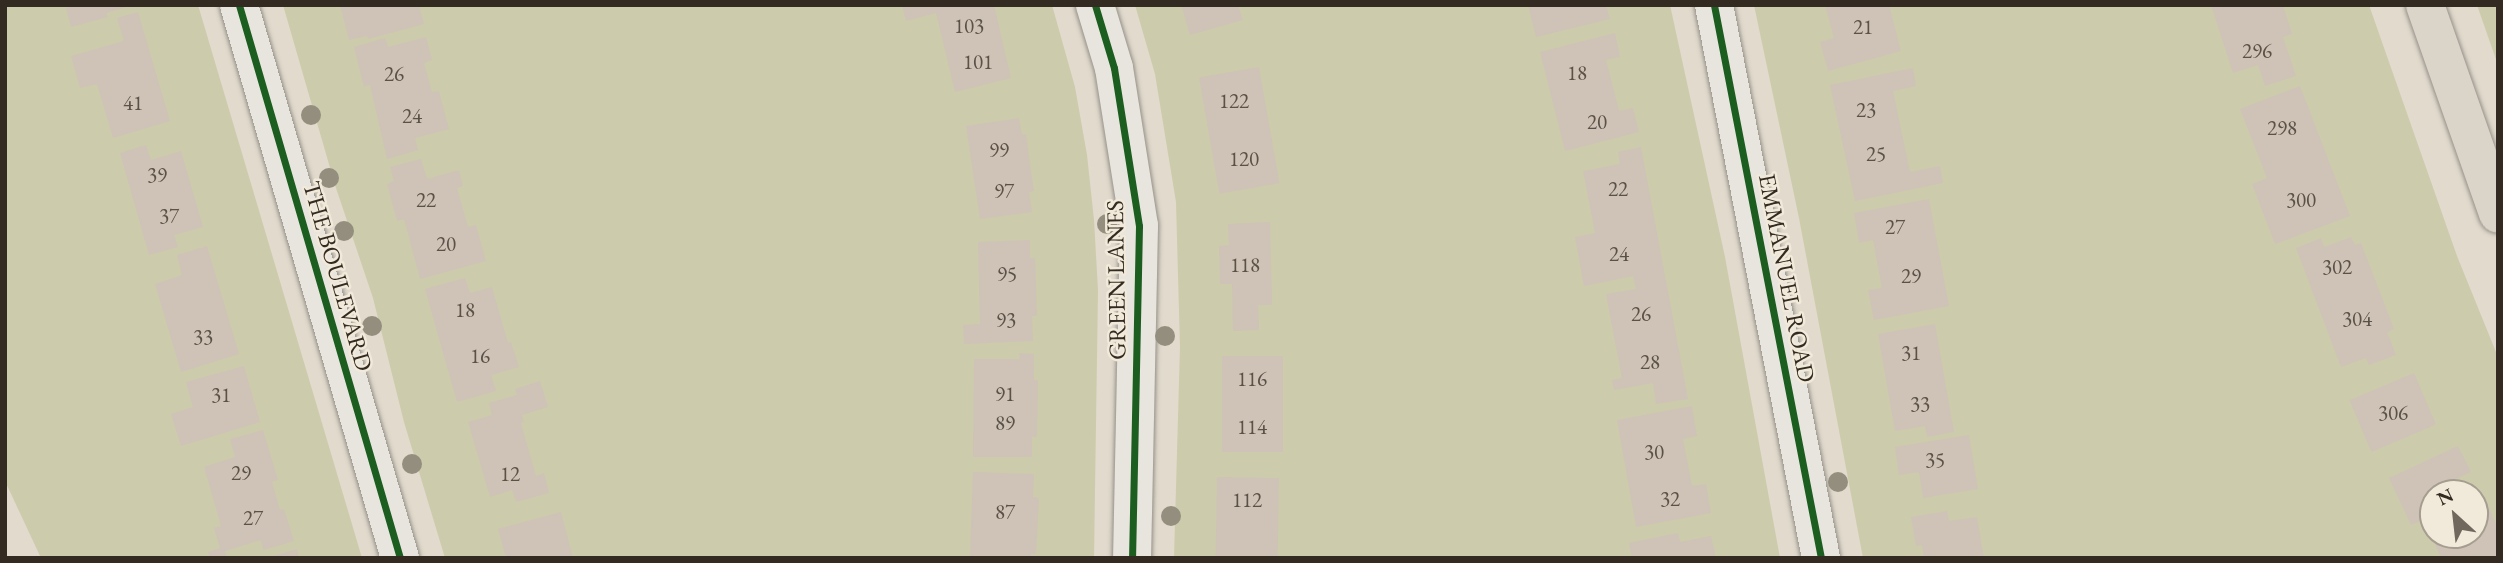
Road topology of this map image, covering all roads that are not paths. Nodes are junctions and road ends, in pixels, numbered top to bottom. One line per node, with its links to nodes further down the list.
1 (239, 5): 6 (street, THE BOULEVARD)
2 (1095, 5): 7 (street, GREEN LANES)
3 (1714, 5): 8 (street, EMMANUEL ROAD)
4 (2425, 5): 5 (main road)
5 (2498, 214)
6 (400, 558)
7 (1132, 558)
8 (1821, 558)

